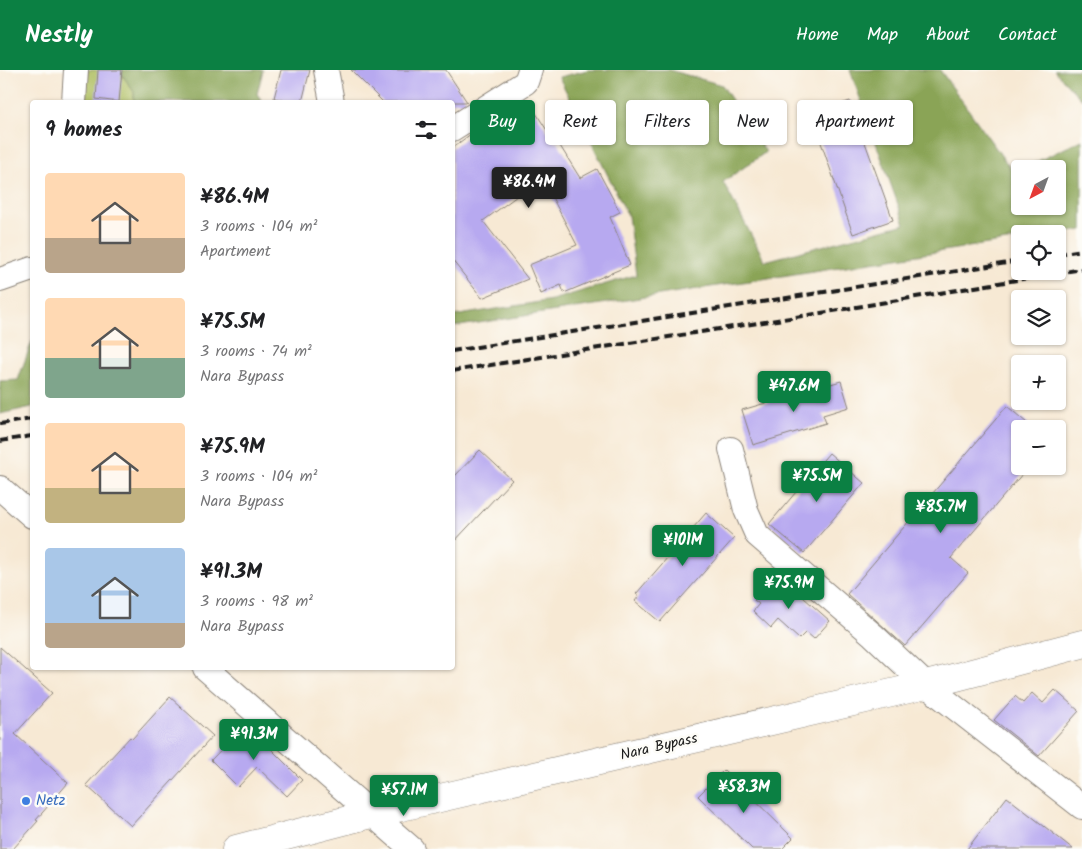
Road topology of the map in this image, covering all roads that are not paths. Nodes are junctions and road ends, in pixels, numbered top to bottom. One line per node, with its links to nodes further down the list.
1 (76, 70): 4 (street)
2 (326, 70): 5 (street)
3 (530, 70): 6 (street)
4 (74, 100)
5 (332, 100)
6 (455, 127)
7 (30, 270): 8 (street)
8 (0, 280)
9 (731, 449): 14 (street)
10 (0, 488): 11 (street)
11 (30, 514)
12 (1082, 644): 14 (highway, Nara Bypass)
13 (207, 670): 16 (street)
14 (926, 685): 15 (street); 16 (highway, Nara Bypass)
15 (1082, 806)
16 (371, 814): 17 (highway, Nara Bypass); 18 (street)
17 (236, 849)
18 (412, 849)

